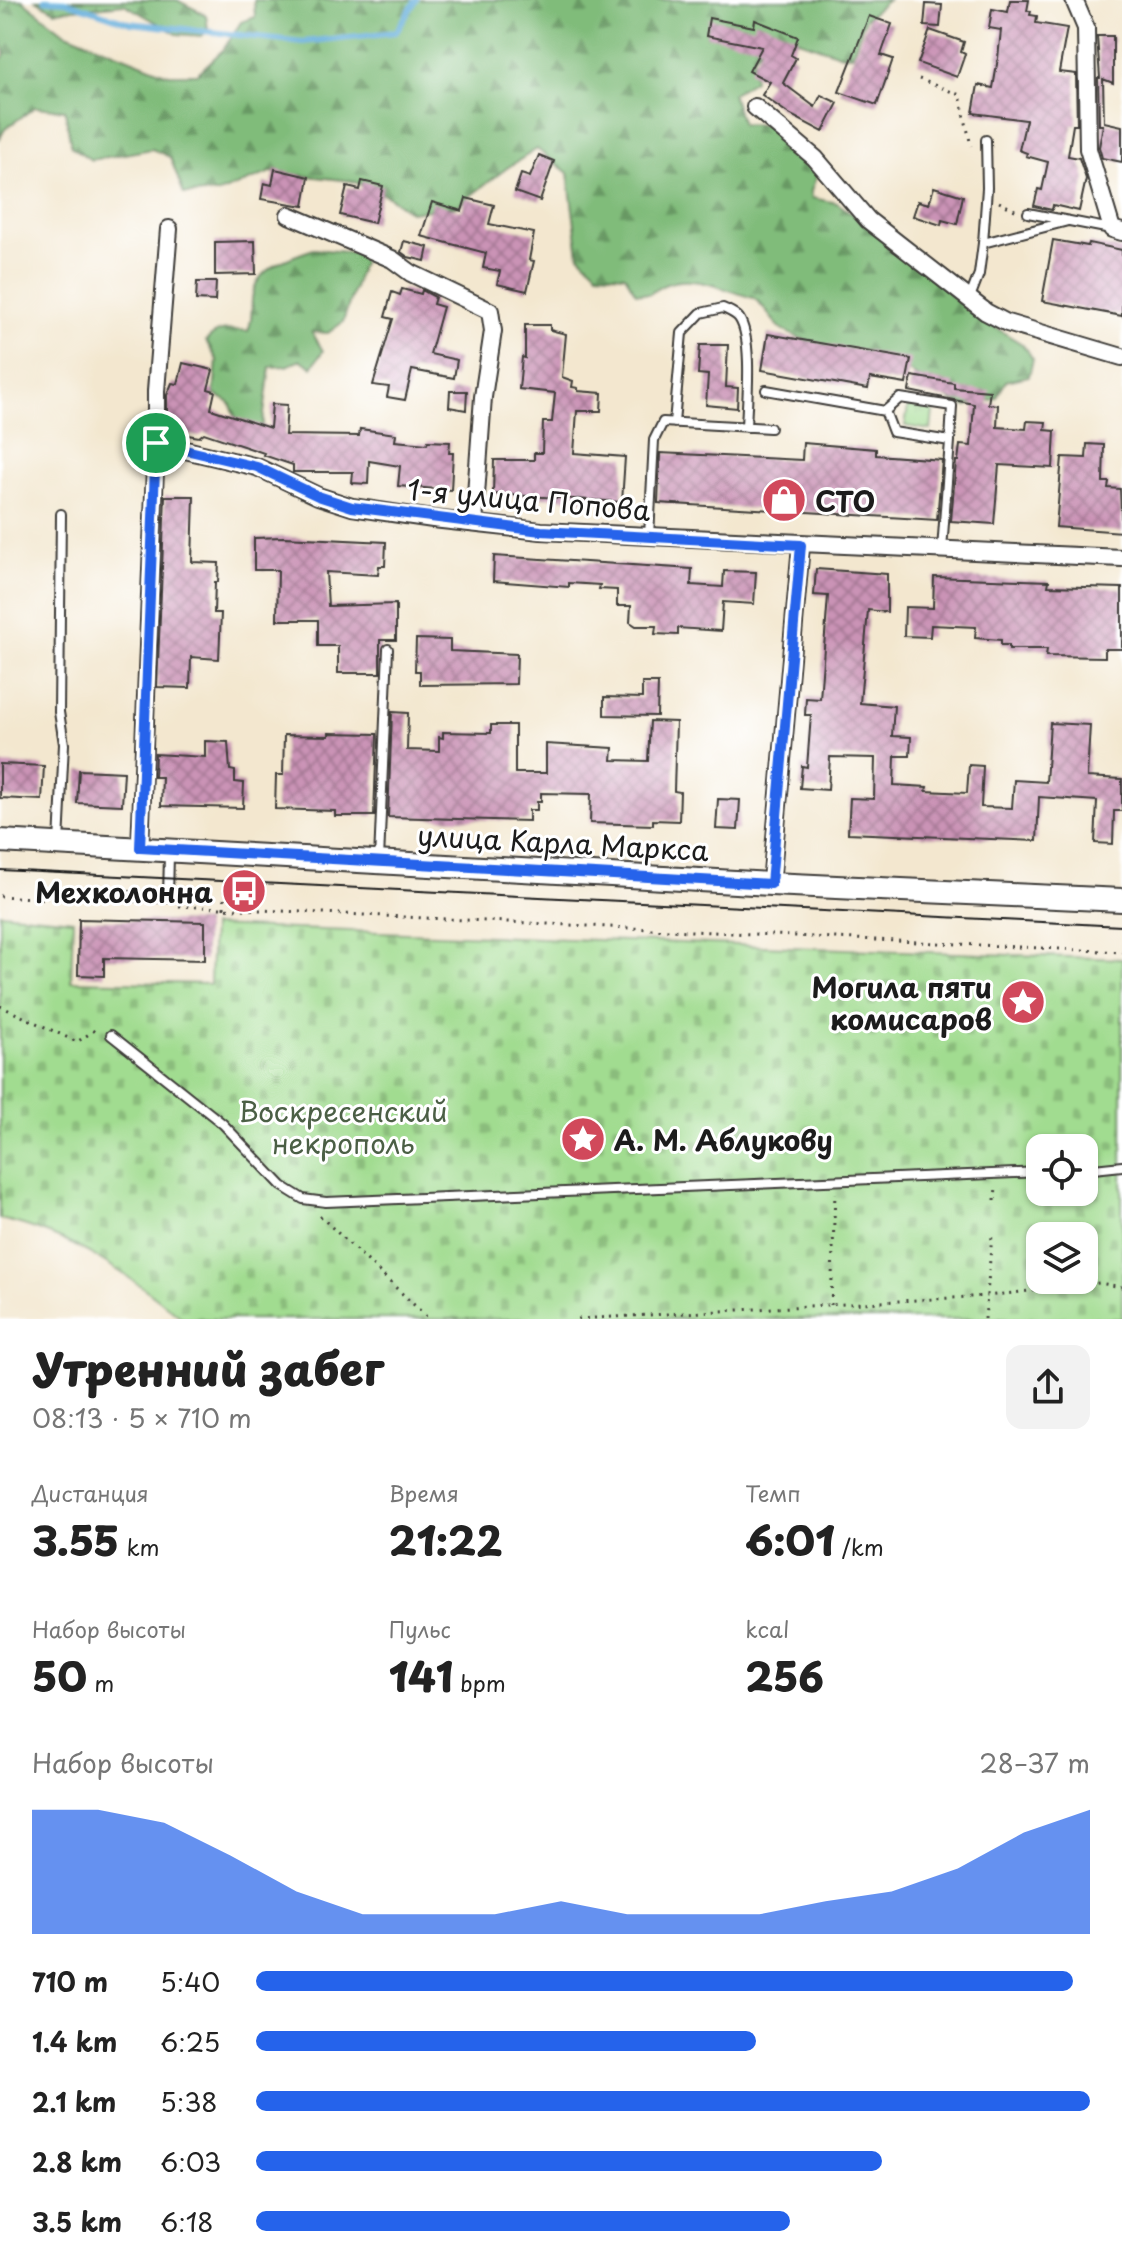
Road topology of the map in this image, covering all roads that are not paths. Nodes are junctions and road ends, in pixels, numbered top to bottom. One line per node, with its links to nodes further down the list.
1 (1074, 0): 8 (street)
2 (755, 107): 10 (street)
3 (986, 140): 9 (lane)
4 (1028, 213): 6 (lane)
5 (289, 215): 20 (street)
6 (1068, 221): 8 (lane); 9 (lane)
7 (169, 229): 18 (street)
8 (1117, 230)
9 (983, 243): 10 (lane)
10 (969, 300): 11 (street)
11 (1122, 357)
12 (766, 390): 13 (lane)
13 (885, 411): 17 (lane); 17 (lane)
14 (674, 423): 15 (lane); 15 (lane); 21 (lane)
15 (746, 427): 16 (lane)
16 (770, 428)
17 (950, 441): 23 (lane)
18 (156, 443): 20 (street, 1-я улица Попова); 28 (street)
19 (61, 514): 27 (lane)
20 (474, 523): 21 (street, 1-я улица Попова)
21 (649, 537): 22 (street, 1-я улица Попова)
22 (801, 545): 23 (street, 1-я улица Попова); 31 (street)
23 (942, 550): 24 (street, 1-я улица Попова)
24 (1122, 558)
25 (388, 649): 30 (lane)
26 (0, 841): 27 (main road, улица Карла Маркса)
27 (59, 844): 28 (main road, улица Карла Маркса)
28 (140, 848): 29 (main road, улица Карла Маркса)
29 (170, 849): 30 (main road, улица Карла Маркса); 32 (lane)
30 (379, 861): 31 (main road, улица Карла Маркса)
31 (771, 884): 33 (main road, улица Карла Маркса)
32 (58, 893)
33 (1122, 900)
34 (111, 1035): 37 (lane)
35 (1122, 1166): 36 (lane)
36 (1098, 1169)
37 (1026, 1173)

